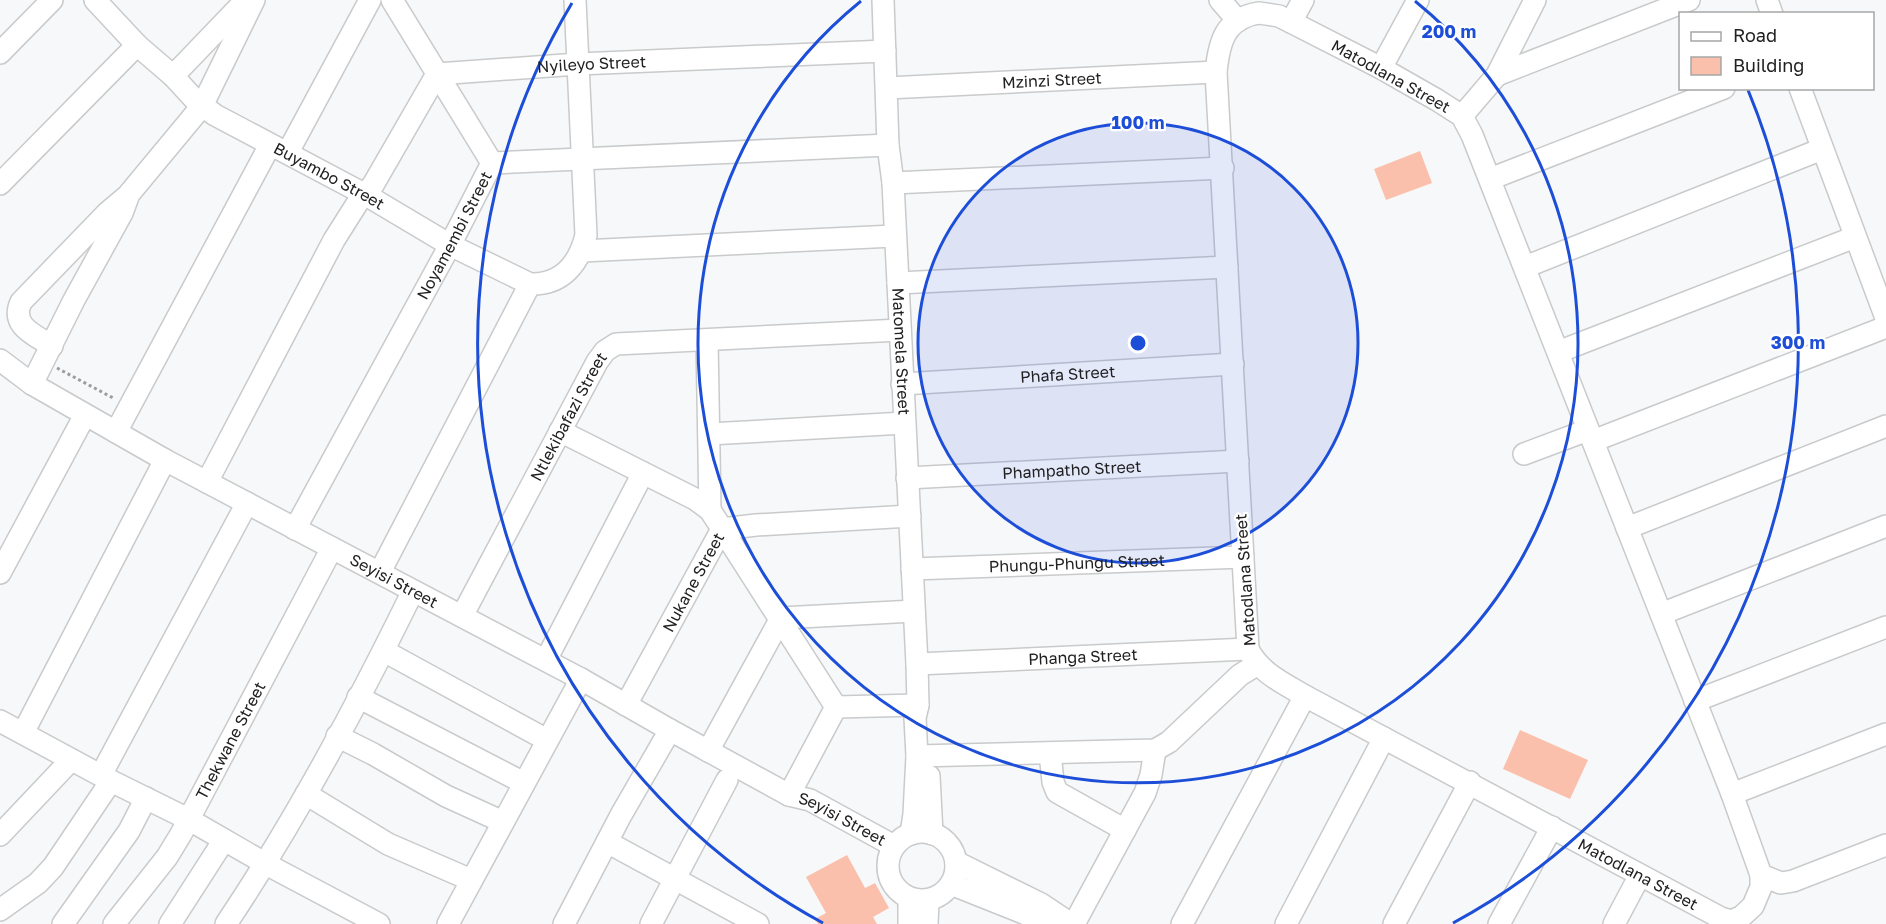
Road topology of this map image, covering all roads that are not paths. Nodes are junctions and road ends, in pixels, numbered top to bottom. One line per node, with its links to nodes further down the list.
1 (52, 0): 19 (street)
2 (246, 0): 24 (street)
3 (254, 0): 29 (street)
4 (370, 0): 32 (street)
5 (392, 0): 23 (street)
6 (575, 0): 20 (street)
7 (884, 0): 18 (street, Matomela Street)
8 (1220, 0): 15 (street)
9 (1303, 0): 16 (street)
10 (1418, 0): 21 (street)
11 (1535, 0): 25 (street)
12 (1689, 0): 14 (street)
13 (104, 2): 17 (street, Buyambo Street)
14 (1640, 9): 25 (street)
15 (1238, 21): 16 (street, Matodlana Street); 22 (street, Matodlana Street)
16 (1291, 22): 21 (street, Matodlana Street)
17 (137, 45): 24 (street, Buyambo Street); 39 (street)
18 (885, 51): 20 (street, Nyileyo Street); 26 (street, Matomela Street)
19 (0, 53)
20 (578, 64): 23 (street, Nyileyo Street); 34 (street)
21 (1381, 68): 30 (street, Matodlana Street)
22 (1216, 72): 26 (street, Mzinzi Street); 36 (street, Matodlana Street)
23 (437, 74): 35 (street); 41 (street)
24 (173, 75): 29 (street, Buyambo Street)
25 (1497, 75): 30 (street)
26 (887, 88): 31 (street, Matomela Street)
27 (1719, 90): 37 (street)
28 (1801, 90): 33 (street)
29 (202, 106): 32 (street, Buyambo Street); 40 (street)
30 (1462, 116): 37 (street, Matodlana Street)
31 (888, 145): 34 (street, Noyamembi Street); 38 (street, Matomela Street)
32 (279, 149): 41 (street, Buyambo Street); 64 (street)
33 (1822, 149): 43 (street); 47 (street)
34 (582, 158): 35 (street, Noyamembi Street); 45 (street)
35 (492, 163): 44 (street, Noyamembi Street)
36 (1223, 168): 38 (street); 46 (street, Matodlana Street)
37 (1490, 179): 47 (street, Matodlana Street)
38 (893, 183): 42 (street, Matomela Street)
39 (0, 184)
40 (129, 194): 55 (street); 55 (street)
41 (366, 195): 44 (street, Buyambo Street); 72 (street)
42 (894, 236): 45 (street); 48 (street, Matomela Street)
43 (1855, 237): 50 (street); 54 (street)
44 (450, 244): 49 (street, Buyambo Street); 77 (street, Noyamembi Street)
45 (582, 251): 49 (street)
46 (1227, 267): 48 (street); 56 (street, Matodlana Street)
47 (1525, 267): 54 (street, Matodlana Street)
48 (898, 283): 52 (street, Matomela Street)
49 (530, 284): 83 (street)
50 (1886, 318)
51 (1886, 327): 66 (street)
52 (900, 330): 53 (street, Ntlekibafazi Street); 59 (street, Matomela Street)
53 (707, 340): 63 (street, Ntlekibafazi Street); 65 (street)
54 (1558, 352): 66 (street, Matodlana Street)
55 (48, 353): 58 (street)
56 (1233, 364): 59 (street, Phafa Street); 69 (street, Matodlana Street)
57 (2, 367): 58 (street, Seyisi Street)
58 (32, 384): 60 (street, Seyisi Street)
59 (902, 384): 61 (street, Matomela Street)
60 (85, 415): 64 (street, Seyisi Street); 84 (street)
61 (904, 423): 65 (street); 71 (street, Matomela Street)
62 (1886, 426): 78 (street)
63 (560, 431): 70 (street); 88 (street, Ntlekibafazi Street)
64 (116, 432): 68 (street, Seyisi Street)
65 (709, 434): 74 (street)
66 (1591, 436): 67 (street); 78 (street, Matodlana Street)
67 (1524, 454)
68 (165, 460): 72 (street, Seyisi Street); 104 (street)
69 (1238, 461): 71 (street, Phampatho Street); 81 (street, Matodlana Street)
70 (643, 473): 74 (street); 93 (street)
71 (907, 478): 75 (street, Matomela Street)
72 (207, 482): 73 (street, Seyisi Street)
73 (247, 503): 77 (street, Seyisi Street); 114 (street)
74 (710, 510): 79 (street)
75 (910, 516): 79 (street, Nukane Street); 82 (street, Matomela Street)
76 (1886, 526): 87 (street)
77 (295, 528): 80 (street, Seyisi Street)
78 (1627, 528): 87 (street, Matodlana Street)
79 (722, 530): 89 (street); 99 (street, Nukane Street)
80 (332, 548): 83 (street, Seyisi Street); 122 (street, Thekwane Street)
81 (1243, 557): 82 (street, Phungu-Phungu Street); 92 (street, Matodlana Street)
82 (912, 569): 86 (street, Matomela Street)
83 (380, 572): 85 (street, Seyisi Street)
84 (0, 573)
85 (414, 591): 88 (street, Seyisi Street); 91 (street)
86 (914, 611): 89 (street); 94 (street, Matomela Street)
87 (1661, 614): 98 (street, Matodlana Street)
88 (462, 616): 93 (street, Seyisi Street)
89 (781, 618): 101 (street); 110 (street)
90 (1886, 627): 98 (street)
91 (384, 651): 97 (street); 108 (street)
92 (1253, 656): 94 (street, Phanga Street); 96 (street, Matodlana Street); 109 (street)
93 (546, 660): 95 (street, Seyisi Street)
94 (917, 664): 100 (street, Matomela Street)
95 (581, 679): 99 (street, Seyisi Street); 108 (street)
96 (1305, 696): 107 (street, Matodlana Street); 157 (street)
97 (358, 697): 106 (street); 117 (street)
98 (1695, 701): 119 (street, Matodlana Street)
99 (626, 705): 103 (street, Seyisi Street)
100 (918, 705): 101 (street); 112 (street, Matomela Street)
101 (843, 707): 120 (street)
102 (0, 721): 104 (street)
103 (670, 730): 110 (street, Seyisi Street); 130 (street)
104 (23, 733): 113 (street)
105 (1886, 734): 119 (street)
106 (337, 736): 118 (street); 123 (street)
107 (1384, 738): 116 (street, Matodlana Street); 158 (street)
108 (547, 740): 117 (street)
109 (1155, 750): 111 (street); 125 (street)
110 (708, 751): 120 (street, Seyisi Street)
111 (1050, 753): 112 (street); 125 (street)
112 (923, 756): 126 (street, Matomela Street); 127 (street, Matomela Street)
113 (72, 760): 114 (street); 128 (street)
114 (106, 778): 121 (street); 142 (street)
115 (728, 780): 138 (street)
116 (1470, 782): 124 (street, Matodlana Street); 159 (street)
117 (524, 783): 123 (street)
118 (306, 794): 134 (street); 139 (street)
119 (1732, 794): 137 (street, Matodlana Street)
120 (789, 795): 132 (street, Seyisi Street); 135 (street, Seyisi Street)
121 (146, 798): 122 (street); 146 (street)
122 (188, 819): 129 (street); 147 (street, Thekwane Street)
123 (503, 822): 139 (street)
124 (1552, 827): 136 (street, Matodlana Street); 160 (street)
125 (1125, 830): 156 (street)
126 (911, 834): 127 (street); 132 (street)
127 (932, 834): 133 (street)
128 (0, 835)
129 (224, 840): 134 (street); 148 (street)
130 (607, 842): 138 (street); 151 (street)
131 (1886, 845): 137 (street)
132 (894, 846): 135 (street)
133 (956, 862): 140 (street); 156 (street)
134 (266, 864): 144 (street); 149 (street)
135 (887, 867): 141 (street)
136 (1640, 875): 143 (street, Matodlana Street); 161 (street)
137 (1761, 875): 143 (street, Matodlana Street)
138 (675, 879): 145 (street); 152 (street)
139 (471, 880): 150 (street)
140 (951, 884): 141 (street); 155 (street)
141 (919, 899): 153 (street); 154 (street)
142 (0, 910)
143 (1741, 920)
144 (364, 921)
145 (748, 922)
146 (63, 924)
147 (114, 924)
148 (170, 924)
149 (226, 924)
150 (448, 924)
151 (564, 924)
152 (651, 924)
153 (909, 924)
154 (927, 924)
155 (1052, 924)
156 (1072, 924)
157 (1182, 924)
158 (1286, 924)
159 (1394, 924)
160 (1499, 924)
161 (1614, 924)

